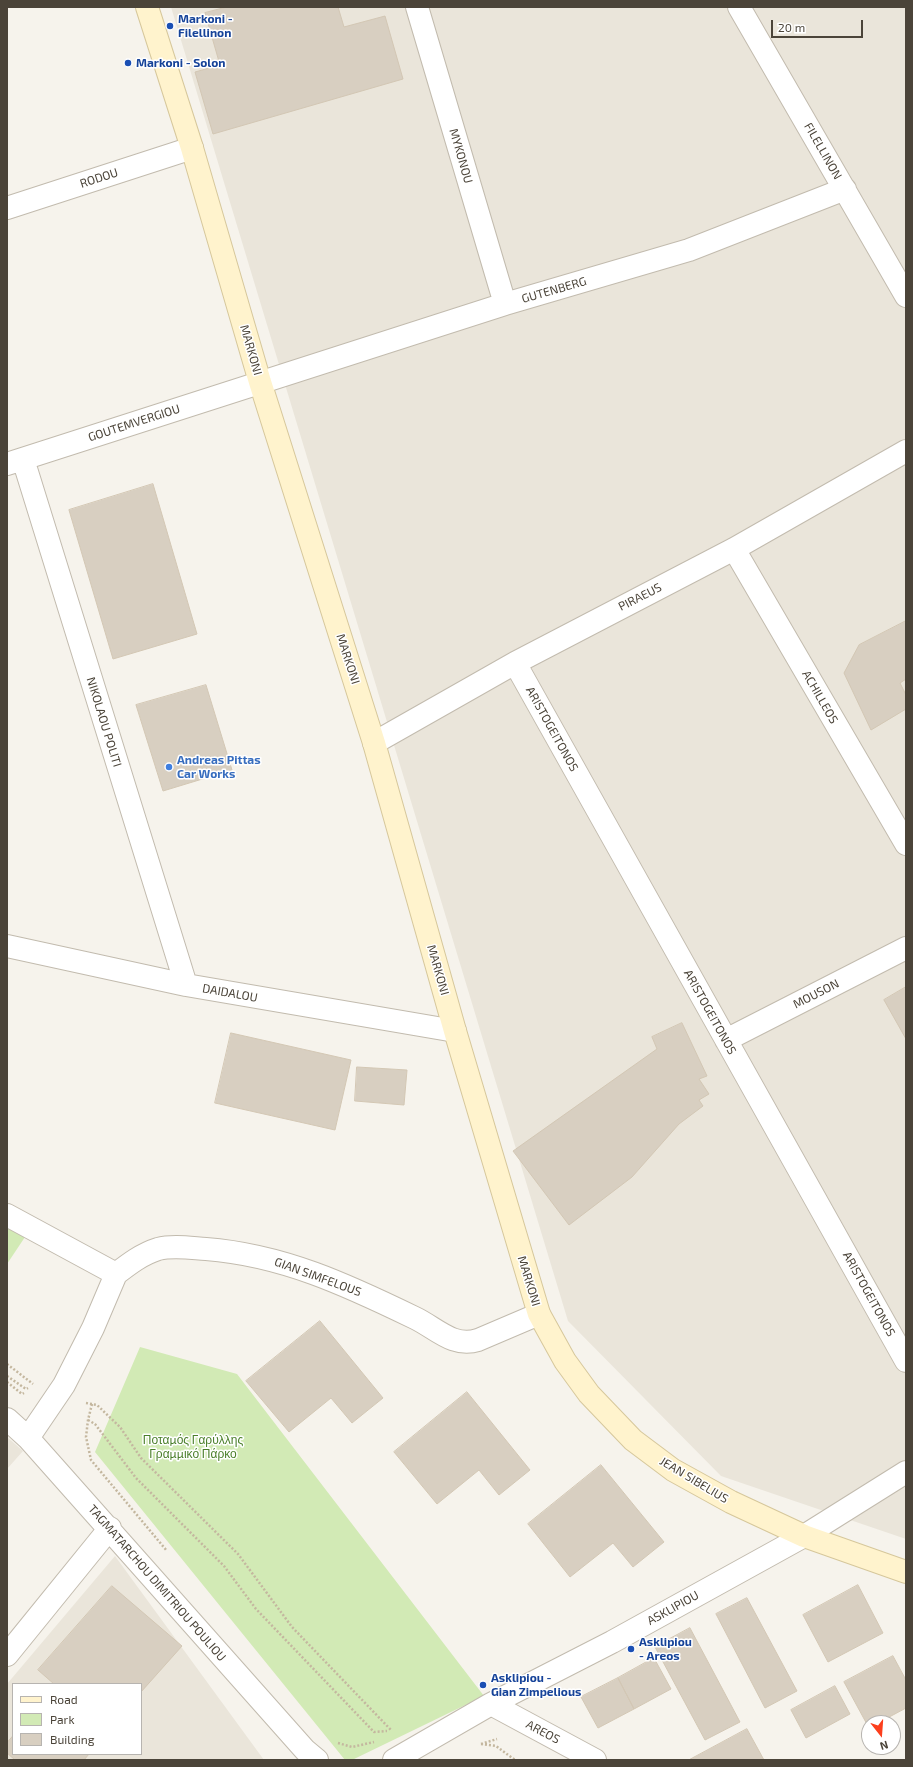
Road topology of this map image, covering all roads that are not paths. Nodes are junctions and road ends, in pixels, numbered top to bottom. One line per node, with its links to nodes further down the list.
1 (147, 7): 4 (main road, MARKONI)
2 (417, 7): 8 (street, MYKONOU)
3 (739, 7): 5 (street, FILELLINON)
4 (192, 148): 6 (street, RODOU); 9 (main road, MARKONI)
5 (845, 189): 7 (street, FILELLINON); 8 (street, GUTENBERG)
6 (7, 208)
7 (906, 296)
8 (505, 304): 9 (street, GUTENBERG)
9 (260, 382): 11 (street, GOUTEMVERGIOU); 14 (main road, MARKONI)
10 (906, 451): 12 (street, PIRAEUS)
11 (15, 461): 18 (street, NIKOLAOU POLITI)
12 (734, 549): 13 (street, PIRAEUS); 15 (street, ACHILLEOS)
13 (514, 663): 14 (street, PIRAEUS); 20 (street, ARISTOGEITONOS)
14 (374, 743): 19 (main road, MARKONI)
15 (906, 844)
16 (7, 946): 18 (street, DAIDALOU)
17 (906, 948): 20 (street, MOUSON)
18 (186, 985): 19 (street, DAIDALOU)
19 (455, 1031): 23 (main road, MARKONI)
20 (726, 1040): 24 (street, ARISTOGEITONOS)
21 (7, 1215): 22 (street)
22 (116, 1274): 23 (street, GIAN SIMFELOUS); 26 (street)
23 (539, 1314): 29 (main road, JEAN SIBELIUS)
24 (906, 1361)
25 (7, 1419): 26 (street, TAGMATARCHOU DIMITRIOU POULIOU)
26 (28, 1438): 28 (street, TAGMATARCHOU DIMITRIOU POULIOU)
27 (906, 1472): 29 (street, ASKLIPIOU)
28 (110, 1528): 31 (street); 33 (street, TAGMATARCHOU DIMITRIOU POULIOU)
29 (804, 1536): 30 (main road, JEAN SIBELIUS); 32 (street, ASKLIPIOU)
30 (906, 1572)
31 (7, 1655)
32 (491, 1704): 34 (street, ASKLIPIOU); 35 (street, AREOS)
33 (306, 1757)
34 (394, 1760)
35 (595, 1760)

